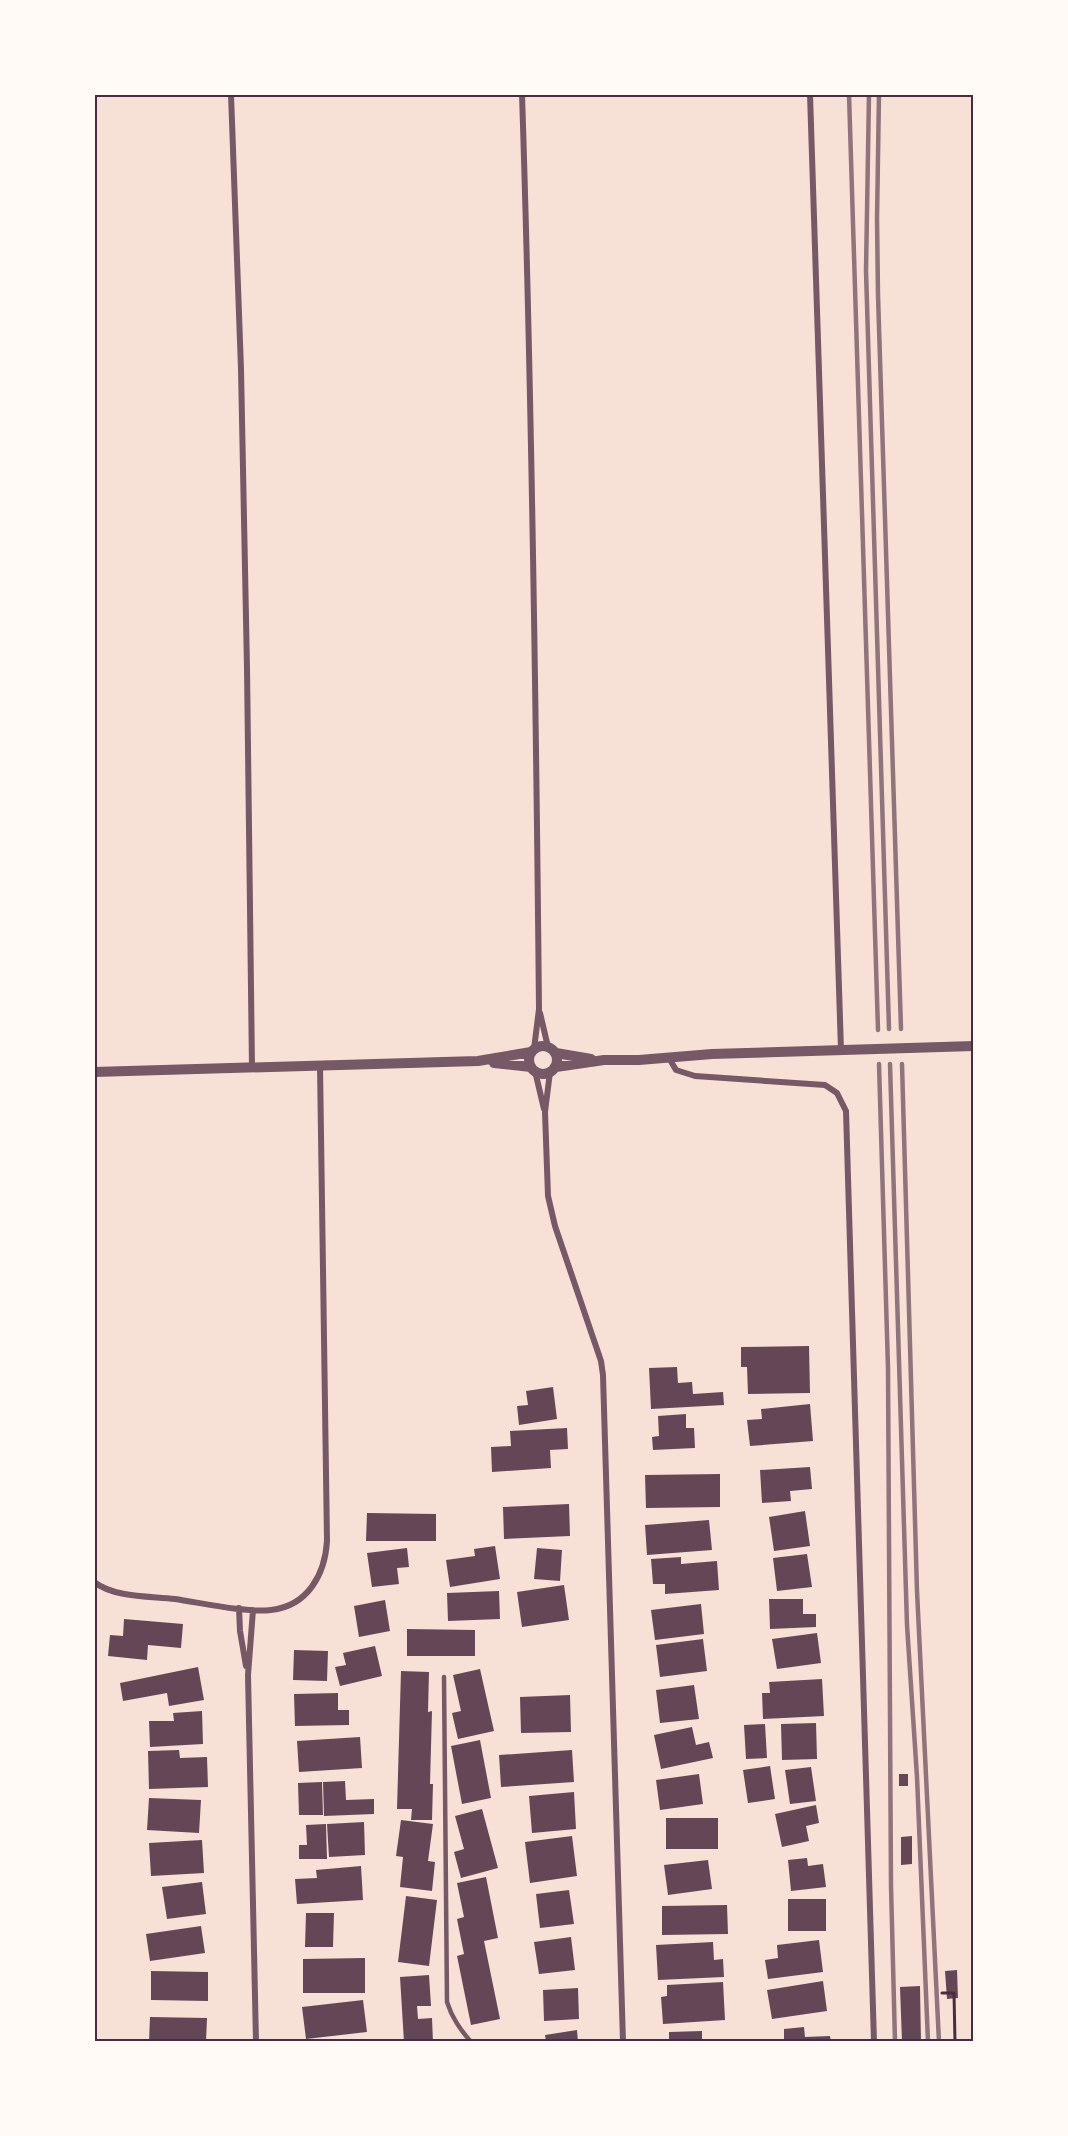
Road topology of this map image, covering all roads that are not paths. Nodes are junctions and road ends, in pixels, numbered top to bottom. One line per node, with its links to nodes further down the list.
1 (231, 94): 13 (street)
2 (522, 94): 4 (street)
3 (810, 94): 7 (street)
4 (539, 1009): 6 (street); 8 (street)
5 (974, 1046): 7 (street)
6 (552, 1050): 8 (street); 10 (street); 15 (street)
7 (841, 1050): 9 (street)
8 (532, 1051): 11 (street); 14 (street)
9 (669, 1058): 10 (street); 26 (street)
10 (604, 1060): 15 (street)
11 (478, 1061): 12 (street); 14 (street)
12 (320, 1066): 13 (street); 20 (street)
13 (252, 1068): 16 (street)
14 (533, 1069): 15 (street); 17 (street)
15 (553, 1069): 17 (street)
16 (94, 1072)
17 (545, 1112): 25 (street)
18 (94, 1582): 19 (street)
19 (239, 1608): 20 (street); 21 (street)
20 (253, 1610): 21 (street)
21 (248, 1675): 23 (street)
22 (444, 1677): 24 (lane)
23 (256, 2042)
24 (471, 2042)
25 (623, 2042)
26 (874, 2042)

